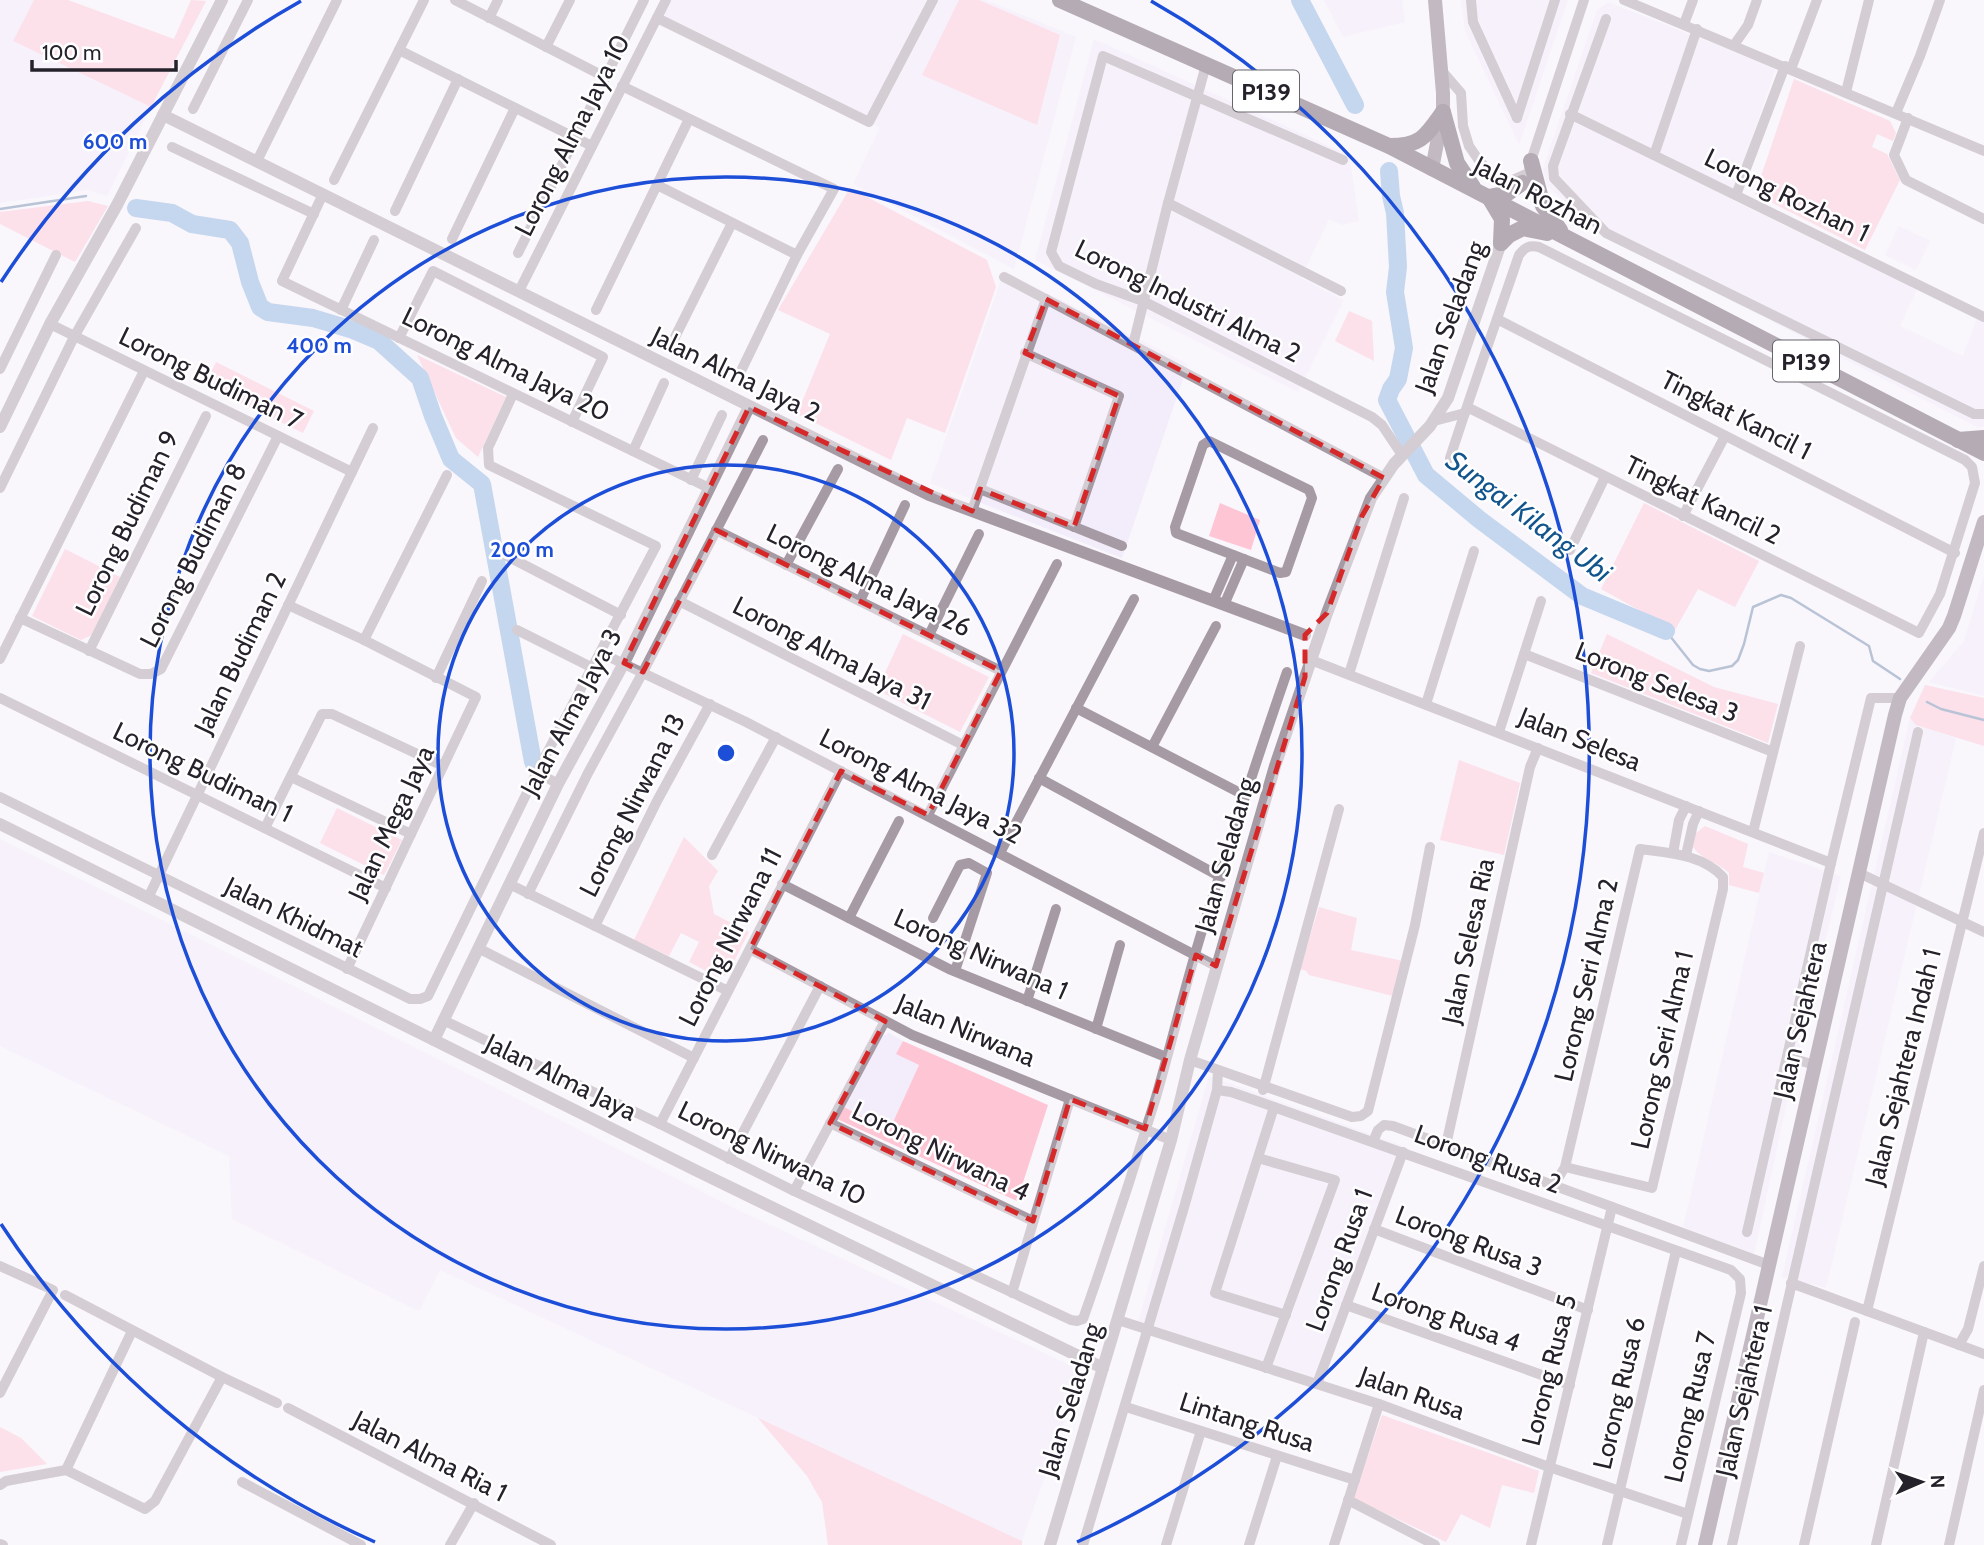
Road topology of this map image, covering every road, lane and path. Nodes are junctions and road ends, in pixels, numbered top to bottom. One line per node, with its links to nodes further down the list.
1 (222, 0): 43 (street)
2 (248, 0): 39 (street)
3 (336, 0): 53 (street)
4 (424, 0): 29 (street)
5 (455, 0): 22 (street)
6 (498, 0): 22 (street)
7 (570, 0): 28 (street)
8 (644, 0): 33 (street, Lorong Alma Jaya 10)
9 (666, 0): 23 (street, Lorong Alma Jaya 10)
10 (933, 0): 23 (street)
11 (1060, 0): 30 (main road, Jalan Rozhan / P139)
12 (1435, 0): 32 (main road)
13 (1471, 0): 14 (street)
14 (1555, 0)
15 (1584, 0): 55 (street)
16 (1625, 0): 25 (street)
17 (1693, 0): 25 (street)
18 (1757, 0): 27 (street)
19 (1817, 0): 31 (street)
20 (1869, 0): 36 (street)
21 (1940, 0): 41 (street)
22 (489, 18): 28 (street)
23 (657, 18): 35 (street, Lorong Alma Jaya 10)
24 (1606, 19): 42 (street, Jalan Rozhan)
25 (1684, 24): 26 (street)
26 (1697, 29): 27 (street); 51 (street)
27 (1734, 45): 31 (street)
28 (546, 47): 33 (street)
29 (399, 50): 34 (street); 56 (street)
30 (1206, 65): 37 (street); 48 (main road, Jalan Rozhan / P139)
31 (1788, 67): 36 (street); 60 (street)
32 (1442, 71): 40 (main road); 55 (street)
33 (605, 78): 46 (street, Lorong Alma Jaya 10)
34 (458, 79): 38 (street); 63 (street)
35 (622, 86): 45 (street); 47 (street, Lorong Alma Jaya 10)
36 (1846, 92): 41 (street)
37 (1196, 97): 52 (street); 61 (street); 79 (street, Lorong Industri Alma 2)
38 (515, 108): 46 (street); 69 (street)
39 (193, 109)
40 (1443, 112): 48 (main road); 54 (main road); 59 (main road)
41 (1896, 113): 44 (street)
42 (1570, 114): 51 (street, Lorong Rozhan 1); 80 (street, Jalan Rozhan)
43 (163, 115): 53 (street, Jalan Alma Jaya 2); 85 (street)
44 (1908, 118): 50 (street); 65 (street)
45 (689, 119): 57 (street); 74 (street)
46 (575, 138): 47 (street); 72 (street, Lorong Alma Jaya 10)
47 (592, 146): 77 (street, Lorong Alma Jaya 10)
48 (1389, 146): 54 (main road, Jalan Rozhan / P139)
49 (172, 147): 64 (street)
50 (1984, 151)
51 (1654, 155): 60 (street, Lorong Rozhan 1)
52 (1343, 160)
53 (257, 161): 58 (street, Jalan Alma Jaya 2)
54 (1432, 169): 59 (main road, Jalan Rozhan / P139)
55 (1527, 173): 59 (main road); 62 (street); 68 (main road)
56 (334, 180)
57 (657, 185): 66 (street); 82 (street)
58 (323, 194): 64 (street); 77 (street, Jalan Alma Jaya 2)
59 (1483, 194): 62 (main road, Jalan Rozhan / P139); 71 (main road)
60 (1736, 195): 83 (street, Lorong Rozhan 1)
61 (1168, 203): 76 (street); 79 (street)
62 (1512, 209): 68 (main road, Jalan Rozhan / P139); 71 (street, Jalan Seladang)
63 (395, 211)
64 (314, 214): 81 (street, Lorong Alma Jaya 20)
65 (1984, 219)
66 (732, 223): 74 (street); 88 (street)
67 (136, 228): 87 (street)
68 (1563, 235): 71 (main road); 86 (main road, Jalan Rozhan / P139)
69 (452, 239)
70 (374, 240): 81 (street)
71 (1501, 243): 104 (street, Jalan Seladang)
72 (518, 253)
73 (56, 255): 93 (street)
74 (797, 255): 94 (street)
75 (1004, 277): 78 (street)
76 (1341, 290)
77 (519, 291): 98 (street, Jalan Alma Jaya 2)
78 (1045, 299): 90 (street); 92 (street)
79 (1143, 301): 90 (street); 113 (street, Lorong Industri Alma 2)
80 (1749, 303): 86 (street); 100 (street, Jalan Rozhan)
81 (341, 310): 89 (street, Lorong Alma Jaya 20)
82 (596, 310)
83 (1984, 317)
84 (1497, 319): 91 (street, Jalan Rozhan); 99 (street); 108 (street, Tingkat Kancil 1)
85 (50, 324): 87 (street, Lorong Budiman 7); 105 (street)
86 (1742, 328): 91 (street); 111 (main road, Jalan Rozhan / P139)
87 (74, 337): 95 (street, Lorong Budiman 7); 122 (street)
88 (675, 337)
89 (399, 338): 97 (street, Lorong Alma Jaya 20); 103 (street)
90 (1133, 345): 120 (street)
91 (1737, 346): 136 (street, Jalan Rozhan)
92 (1026, 353): 124 (street); 130 (street)
93 (0, 369)
94 (742, 369)
95 (144, 371): 107 (street, Lorong Budiman 7); 150 (street)
96 (664, 383): 112 (street)
97 (513, 394): 103 (street, Lorong Alma Jaya 20); 149 (street, Jalan Alma Jaya 3)
98 (749, 407): 123 (street, Jalan Alma Jaya 3); 127 (street, Jalan Alma Jaya 2)
99 (1466, 410): 104 (street); 115 (street); 119 (street, Tingkat Kancil 2)
100 (1984, 414)
101 (722, 415): 121 (street)
102 (206, 416): 158 (street, Lorong Budiman 9)
103 (572, 422): 112 (street, Lorong Alma Jaya 20)
104 (1432, 423): 113 (street, Jalan Seladang)
105 (0, 427)
106 (373, 428): 117 (street, Jalan Budiman 2)
107 (278, 436): 117 (street, Lorong Budiman 7); 158 (street, Lorong Budiman 8)
108 (1725, 436): 128 (street); 136 (street, Tingkat Kancil 1)
109 (1984, 438): 111 (main road)
110 (763, 440): 131 (street, Jalan Alma Jaya 3)
111 (1958, 440): 114 (main road, Jalan Rozhan / P139)
112 (633, 451): 121 (street, Lorong Alma Jaya 20)
113 (1405, 453): 120 (street, Jalan Seladang)
114 (1984, 453)
115 (1450, 458)
116 (838, 469): 140 (street)
117 (352, 472): 147 (street, Jalan Budiman 2)
118 (447, 475): 156 (street)
119 (1605, 477): 128 (street, Tingkat Kancil 2); 134 (street)
120 (1384, 478): 148 (street, Jalan Seladang)
121 (691, 480): 123 (street, Lorong Alma Jaya 20)
122 (0, 488)
123 (709, 488): 163 (street, Jalan Alma Jaya 3)
124 (980, 489): 127 (street); 130 (street)
125 (1404, 498): 168 (street)
126 (905, 505): 144 (street)
127 (972, 512): 146 (street, Jalan Alma Jaya 2)
128 (1683, 516): 153 (street, Tingkat Kancil 2)
129 (1984, 522): 171 (main road, Jalan Sejahtera)
130 (1074, 527): 133 (street)
131 (716, 530): 140 (street, Lorong Alma Jaya 26); 143 (street, Jalan Alma Jaya 3)
132 (979, 534): 154 (street)
133 (1122, 546)
134 (1570, 550)
135 (1474, 551): 174 (street)
136 (1955, 553): 153 (street, Jalan Rozhan)
137 (507, 555): 149 (street)
138 (1238, 557): 138 (street); 146 (street)
139 (1056, 564): 165 (street)
140 (786, 565): 144 (street, Lorong Alma Jaya 26)
141 (482, 581): 170 (street)
142 (1134, 599): 175 (street)
143 (679, 601): 167 (street, Jalan Alma Jaya 3); 179 (street, Lorong Alma Jaya 31)
144 (860, 601): 154 (street, Lorong Alma Jaya 26)
145 (1541, 601): 160 (street)
146 (1219, 603): 155 (street, Jalan Alma Jaya 2)
147 (288, 605): 156 (street); 189 (street, Jalan Budiman 2)
148 (1326, 613): 155 (street); 162 (street, Jalan Seladang)
149 (621, 615): 159 (street, Jalan Alma Jaya 3)
150 (20, 618): 158 (street, Lorong Budiman 8); 161 (street)
151 (1216, 626): 180 (street)
152 (517, 630): 164 (street)
153 (1919, 633)
154 (929, 635): 165 (street, Lorong Alma Jaya 26)
155 (1305, 635): 169 (street)
156 (364, 640): 170 (street)
157 (1800, 646): 182 (street)
158 (89, 651)
159 (601, 653): 163 (street, Lorong Alma Jaya 32); 164 (street, Jalan Alma Jaya 3)
160 (1524, 654): 176 (street); 182 (street, Lorong Selesa 3)
161 (0, 659)
162 (1311, 660): 168 (street, Jalan Selesa); 169 (street, Jalan Seladang)
163 (624, 663): 167 (street, Lorong Alma Jaya 32); 188 (street, Jalan Alma Jaya 3)
164 (593, 668): 185 (street, Jalan Alma Jaya 3)
165 (1002, 671): 179 (street)
166 (1287, 671): 190 (street, Jalan Seladang)
167 (643, 673): 173 (street, Lorong Alma Jaya 32); 215 (street, Jalan Alma Jaya 3)
168 (1349, 674): 174 (street, Jalan Selesa)
169 (1305, 677): 227 (street, Jalan Seladang)
170 (436, 678): 183 (street, Jalan Mega Jaya)
171 (1902, 696): 207 (street); 208 (main road, Jalan Sejahtera)
172 (0, 698): 189 (street, Lorong Budiman 1)
173 (710, 704): 178 (street, Lorong Alma Jaya 32); 221 (street, Lorong Nirwana 13)
174 (1426, 704): 176 (street, Jalan Selesa)
175 (1076, 708): 180 (street); 187 (street)
176 (1499, 732): 181 (street, Jalan Selesa)
177 (1918, 732): 213 (street)
178 (776, 737): 184 (street, Lorong Alma Jaya 32); 205 (street)
179 (963, 746): 195 (street)
180 (1152, 747): 190 (street)
181 (1538, 748): 192 (street, Jalan Selesa); 258 (street, Jalan Selesa Ria)
182 (1773, 752): 199 (street)
183 (443, 766): 186 (street); 201 (street, Jalan Mega Jaya)
184 (841, 771): 195 (street, Lorong Alma Jaya 32); 212 (street, Lorong Nirwana 11)
185 (537, 772): 188 (street); 229 (street, Jalan Alma Jaya 3)
186 (291, 777): 198 (street); 201 (street)
187 (1039, 778): 203 (street); 210 (street)
188 (558, 784): 211 (street, Jalan Alma Jaya 3)
189 (197, 795): 198 (street, Lorong Budiman 1); 209 (street, Jalan Budiman 2)
190 (1244, 795): 210 (street, Jalan Seladang)
191 (0, 797): 209 (street, Jalan Khidmat)
192 (1686, 806): 194 (street, Jalan Selesa); 204 (street)
193 (1339, 809): 246 (street)
194 (1699, 811): 199 (street, Jalan Selesa); 206 (street)
195 (928, 815): 203 (street, Lorong Alma Jaya 32)
196 (899, 821): 218 (street)
197 (0, 824): 216 (street, Jalan Alma Jaya)
198 (265, 828): 214 (street, Lorong Budiman 1)
199 (1753, 832): 207 (street, Jalan Selesa)
200 (1984, 833): 220 (street, Jalan Sejahtera Indah 1)
201 (411, 834): 214 (street, Jalan Mega Jaya)
202 (1430, 847): 251 (street)
203 (1000, 853): 226 (street, Lorong Alma Jaya 32)
204 (1673, 853): 206 (street, Lorong Seri Alma 2); 262 (street, Lorong Seri Alma 2)
205 (712, 855)
206 (1686, 855): 262 (street, Lorong Seri Alma 1)
207 (1831, 863): 242 (street)
208 (1859, 873): 213 (street); 244 (main road, Jalan Sejahtera)
209 (158, 876): 216 (street, Jalan Budiman 2); 228 (street, Jalan Khidmat)
210 (1221, 877): 226 (street, Jalan Seladang)
211 (509, 884): 215 (street); 224 (street, Jalan Alma Jaya 3)
212 (782, 884): 218 (street, Lorong Nirwana 1); 225 (street, Lorong Nirwana 11)
213 (1882, 884): 220 (street); 275 (street)
214 (386, 888): 228 (street, Jalan Mega Jaya)
215 (528, 894): 221 (street)
216 (148, 898): 239 (street, Jalan Alma Jaya)
217 (1056, 909): 235 (street)
218 (849, 918): 230 (street, Lorong Nirwana 1)
219 (933, 918): 230 (street)
220 (1961, 922): 222 (street); 280 (street, Jalan Sejahtera Indah 1)
221 (595, 926): 233 (street)
222 (1984, 932)
223 (1120, 945): 238 (street)
224 (478, 948): 231 (street, Jalan Alma Jaya 3); 240 (street)
225 (750, 949): 232 (street, Jalan Nirwana); 233 (street, Lorong Nirwana 11)
226 (1196, 955): 227 (street, Lorong Alma Jaya 32); 241 (street, Jalan Seladang)
227 (1216, 966): 243 (street, Jalan Seladang)
228 (348, 969): 234 (street, Jalan Khidmat)
229 (442, 969): 231 (street); 234 (street, Jalan Alma Jaya 3)
230 (955, 971): 235 (street, Lorong Nirwana 1)
231 (464, 976): 236 (street, Jalan Alma Jaya 3)
232 (820, 986): 237 (street, Jalan Nirwana); 261 (street)
233 (728, 991): 240 (street, Lorong Nirwana 11)
234 (410, 999)
235 (1027, 1001): 238 (street, Lorong Nirwana 1)
236 (443, 1020): 239 (street, Jalan Alma Jaya 3); 253 (street, Lorong Nirwana 10)
237 (885, 1021): 248 (street, Jalan Nirwana); 252 (street)
238 (1096, 1029): 241 (street, Lorong Nirwana 1)
239 (434, 1040): 290 (street, Jalan Alma Jaya)
240 (694, 1058): 253 (street, Lorong Nirwana 11)
241 (1166, 1058): 254 (street, Jalan Seladang)
242 (1787, 1058): 244 (street); 269 (street)
243 (1189, 1060): 245 (street); 256 (street, Jalan Seladang)
244 (1815, 1065): 271 (main road, Jalan Sejahtera)
245 (1218, 1070): 246 (street); 247 (street)
246 (1264, 1086): 249 (street); 251 (street)
247 (1217, 1090): 249 (street, Lorong Rusa 2); 285 (street)
248 (1070, 1099): 254 (street, Jalan Nirwana); 266 (street)
249 (1260, 1102): 250 (street, Lorong Rusa 2)
250 (1274, 1107): 255 (street, Lorong Rusa 2); 260 (street)
251 (1352, 1117): 255 (street)
252 (830, 1123): 264 (street); 266 (street, Lorong Nirwana 4)
253 (660, 1124): 261 (street, Lorong Nirwana 10)
254 (1145, 1129): 256 (street, Jalan Nirwana); 282 (street, Jalan Seladang)
255 (1347, 1133): 257 (street, Lorong Rusa 2)
256 (1171, 1140): 283 (street, Jalan Seladang)
257 (1373, 1142): 258 (street); 259 (street, Lorong Rusa 2)
258 (1446, 1145): 263 (street)
259 (1403, 1152): 267 (street, Lorong Rusa 2); 268 (street, Lorong Rusa 1)
260 (1258, 1158): 281 (street); 281 (street)
261 (729, 1159): 264 (street, Lorong Nirwana 10)
262 (1565, 1167): 263 (street)
263 (1554, 1185): 265 (street)
264 (794, 1191): 276 (street, Lorong Nirwana 10)
265 (1612, 1207): 267 (street, Lorong Rusa 5); 271 (street)
266 (1033, 1221): 276 (street)
267 (1608, 1226): 270 (street, Lorong Rusa 2); 279 (street, Lorong Rusa 5)
268 (1374, 1229): 278 (street, Lorong Rusa 1); 279 (street, Lorong Rusa 3)
269 (1747, 1233)
270 (1676, 1251): 274 (street, Lorong Rusa 2); 306 (street, Lorong Rusa 6)
271 (1769, 1265): 322 (main road, Jalan Sejahtera)
272 (0, 1266): 296 (street)
273 (1984, 1266): 288 (street)
274 (1740, 1279): 309 (street, Lorong Rusa 7)
275 (1791, 1283): 280 (street, Jalan Sejahtera 1); 323 (street, Jalan Sejahtera 1)
276 (1012, 1293): 282 (street, Lorong Nirwana 10)
277 (65, 1295): 286 (street, Jalan Alma Ria 1)
278 (1346, 1305): 293 (street, Lorong Rusa 1); 294 (street, Lorong Rusa 4)
279 (1588, 1310): 294 (street, Lorong Rusa 5)
280 (1867, 1311): 287 (street, Jalan Sejahtera 1)
281 (1286, 1314): 291 (street)
282 (1083, 1319)
283 (1118, 1320): 285 (street, Jalan Rusa); 290 (street, Jalan Seladang)
284 (1855, 1322): 324 (street)
285 (1148, 1330): 291 (street, Jalan Rusa); 298 (street)
286 (132, 1331): 292 (street, Jalan Alma Ria 1); 302 (street)
287 (1924, 1332): 288 (street, Jalan Sejahtera 1); 325 (street)
288 (1959, 1345): 289 (street, Jalan Sejahtera 1)
289 (1984, 1354)
290 (1103, 1368): 313 (street, Jalan Seladang)
291 (1266, 1368): 293 (street, Jalan Rusa)
292 (222, 1377): 302 (street); 308 (street, Jalan Alma Ria 1)
293 (1317, 1384): 297 (street, Jalan Rusa)
294 (1570, 1385): 301 (street, Lorong Rusa 5)
295 (1984, 1390): 326 (street)
296 (0, 1393)
297 (1379, 1404): 301 (street, Jalan Rusa); 303 (street)
298 (1126, 1407): 299 (street, Lintang Rusa); 314 (street)
299 (1201, 1431): 300 (street, Lintang Rusa); 315 (street)
300 (1277, 1455): 303 (street, Lintang Rusa); 316 (street)
301 (1549, 1467): 306 (street, Jalan Rusa); 319 (street, Lorong Rusa 5)
302 (66, 1470): 305 (street)
303 (1355, 1480): 307 (street)
304 (242, 1482): 311 (street)
305 (0, 1485)
306 (1619, 1491): 309 (street, Jalan Rusa); 320 (street, Lorong Rusa 6)
307 (1348, 1500): 317 (street); 318 (street)
308 (474, 1503): 310 (street, Jalan Alma Ria 1); 312 (street)
309 (1688, 1514): 321 (street, Lorong Rusa 7)
310 (548, 1544)
311 (361, 1545)
312 (450, 1545)
313 (1050, 1545)
314 (1083, 1545)
315 (1166, 1545)
316 (1249, 1545)
317 (1334, 1545)
318 (1435, 1545)
319 (1531, 1545)
320 (1607, 1545)
321 (1681, 1545)
322 (1705, 1545)
323 (1732, 1545)
324 (1804, 1545)
325 (1875, 1545)
326 (1949, 1545)

